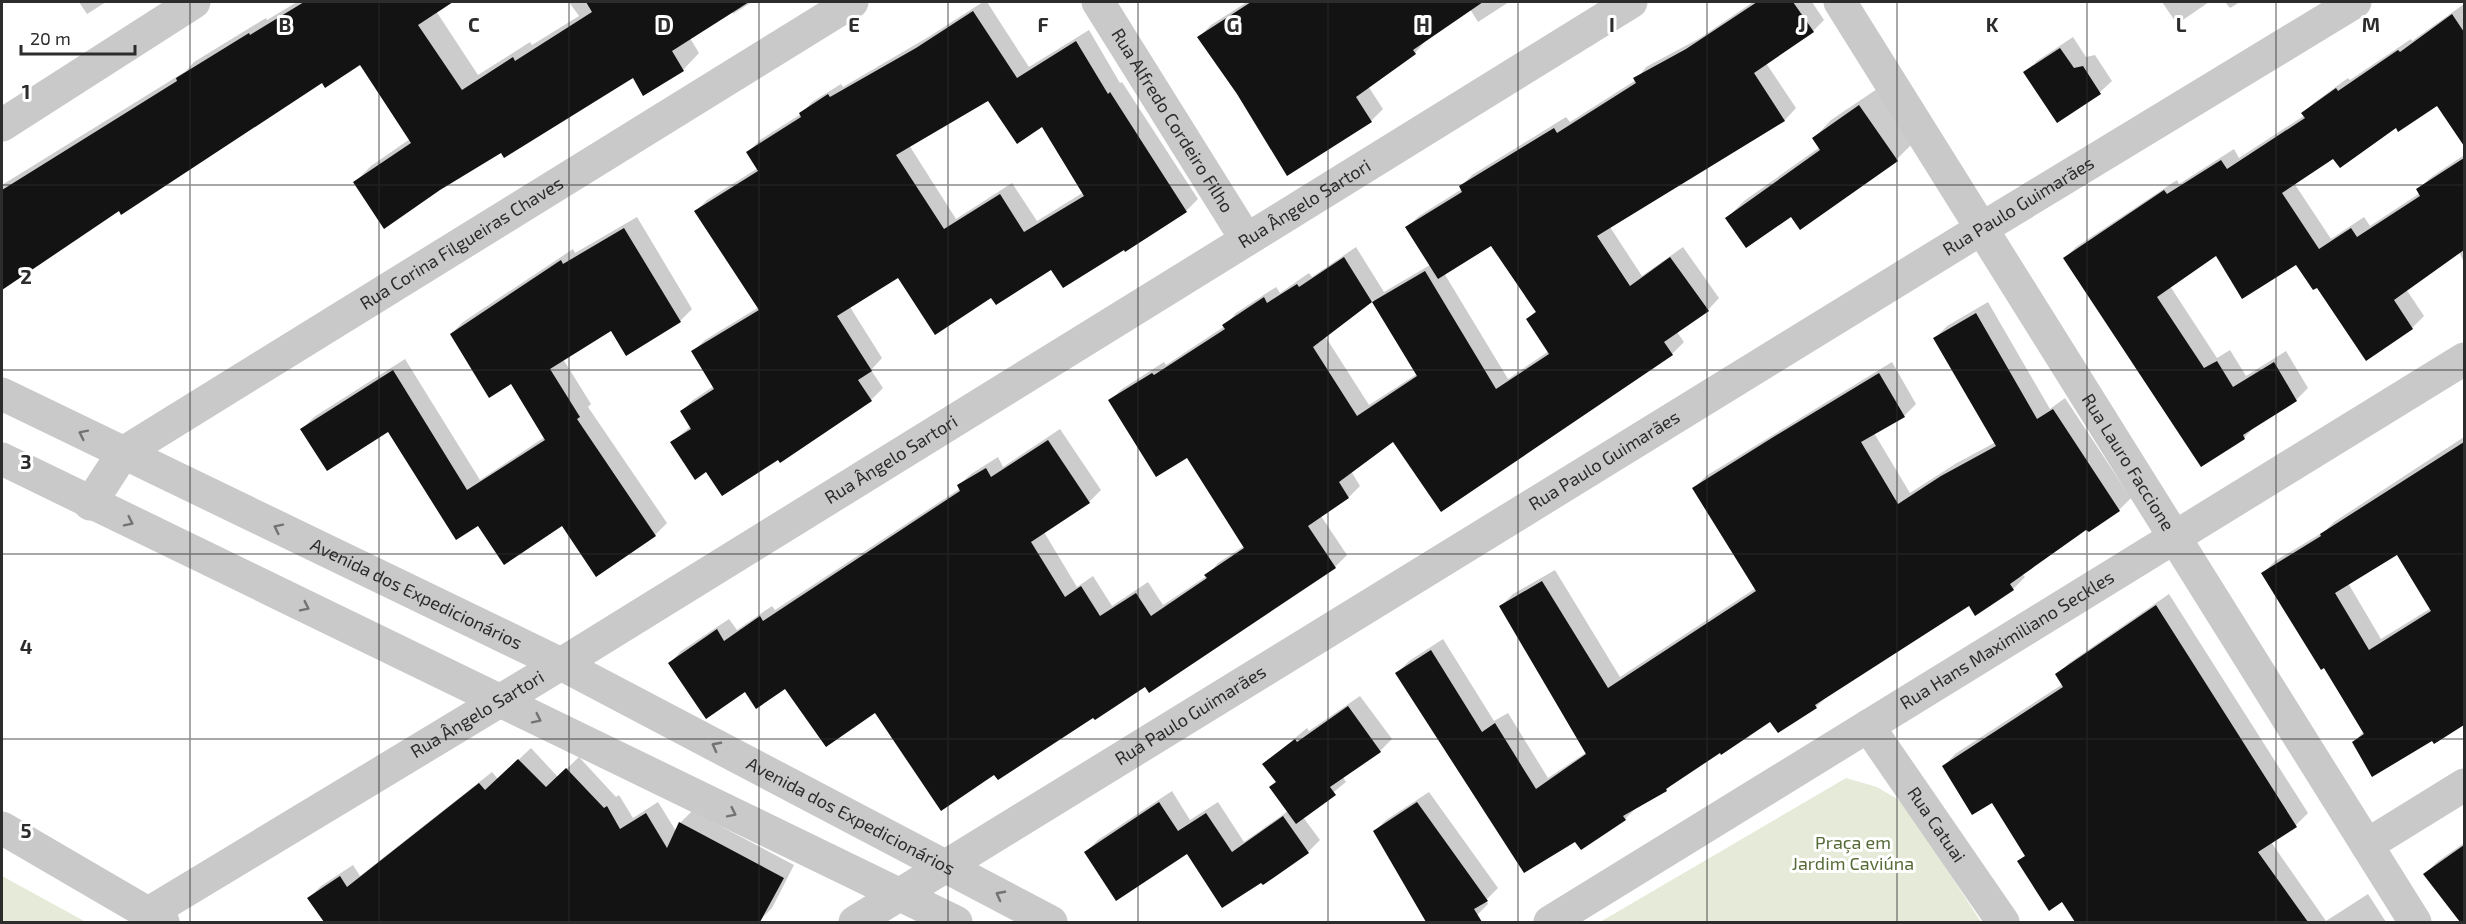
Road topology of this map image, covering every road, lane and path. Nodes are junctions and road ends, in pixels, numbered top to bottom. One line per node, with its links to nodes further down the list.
1 (194, 2): 7 (street)
2 (852, 2): 12 (street, Rua Corina Filgueiras Chaves)
3 (1098, 2): 9 (street, Rua Alfredo Cordeiro Filho)
4 (1631, 2): 9 (street, Rua Ângelo Sartori)
5 (1840, 2): 8 (street, Rua Lauro Faccione)
6 (2355, 2): 8 (street, Rua Paulo Guimarães)
7 (2, 125)
8 (1981, 229): 15 (street, Rua Lauro Faccione); 22 (street, Rua Paulo Guimarães)
9 (1246, 238): 16 (street, Rua Ângelo Sartori)
10 (2464, 359): 15 (street, Rua Hans Maximiliano Seckles)
11 (2, 394): 12 (street, Avenida dos Expedicionários, one-way to 11)
12 (123, 453): 14 (street, Rua Corina Filgueiras Chaves); 16 (street, Avenida dos Expedicionários, one-way to 12)
13 (2, 459): 14 (street)
14 (90, 504): 17 (street, one-way to 17)
15 (2173, 538): 18 (street, Rua Hans Maximiliano Seckles); 21 (street, Rua Lauro Faccione)
16 (561, 664): 17 (street, Rua Ângelo Sartori); 22 (street, Avenida dos Expedicionários, one-way to 16)
17 (500, 701): 23 (street, one-way to 23); 24 (street, Rua Ângelo Sartori)
18 (1868, 726): 28 (street, Rua Hans Maximiliano Seckles); 29 (street, Rua Catuai)
19 (2464, 785): 21 (street)
20 (2, 828): 24 (street)
21 (2367, 845): 30 (street, Rua Lauro Faccione)
22 (946, 866): 23 (street, Rua Paulo Guimarães); 27 (street, Avenida dos Expedicionários, one-way to 22)
23 (901, 894): 25 (street, Rua Paulo Guimarães); 26 (street)
24 (155, 918)
25 (855, 922)
26 (956, 922)
27 (1051, 922)
28 (1550, 922)
29 (2003, 922)
30 (2415, 922)

